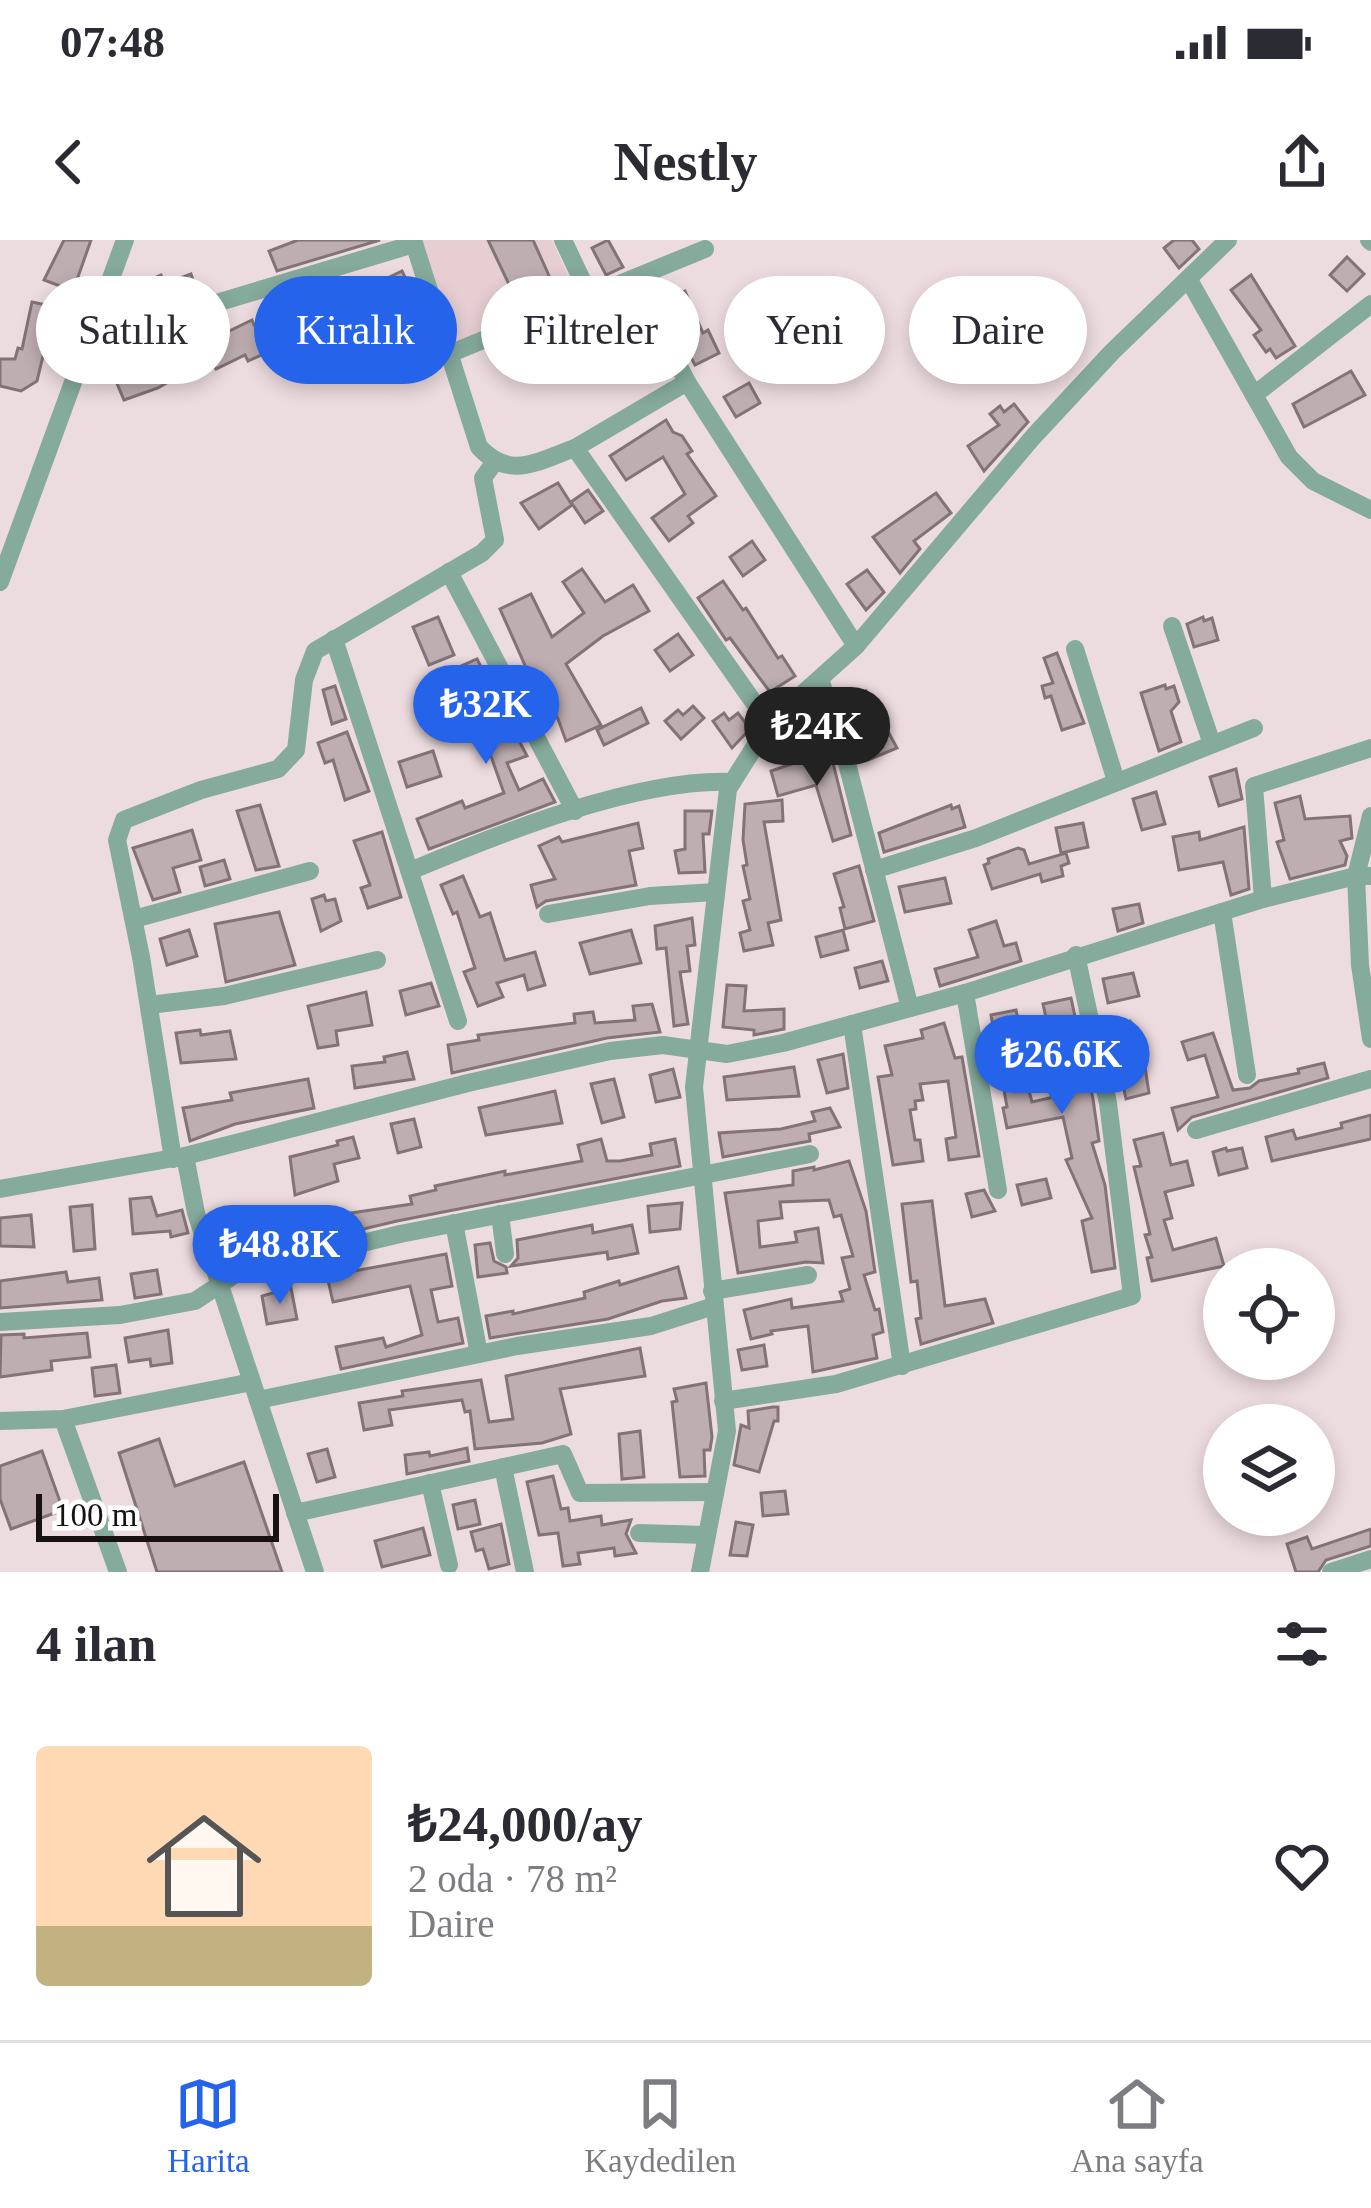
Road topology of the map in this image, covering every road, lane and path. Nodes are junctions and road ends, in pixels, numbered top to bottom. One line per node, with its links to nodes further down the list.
1 (125, 240): 6 (street)
2 (563, 240): 8 (street)
3 (1228, 240): 10 (street)
4 (414, 242): 7 (street); 11 (street)
5 (705, 249): 9 (street)
6 (112, 276)
7 (425, 276)
8 (580, 276)
9 (640, 276)
10 (1189, 280): 17 (street); 25 (street)
11 (230, 298)
12 (1371, 304): 17 (street)
13 (457, 380): 19 (street)
14 (73, 384): 22 (street)
15 (684, 384): 18 (street)
16 (688, 384): 25 (street)
17 (1254, 395): 20 (street)
18 (575, 448): 19 (street); 28 (street)
19 (494, 463): 21 (street)
20 (1371, 510)
21 (449, 572): 24 (street); 34 (street)
22 (0, 582)
23 (1172, 626): 30 (street)
24 (334, 639): 38 (street); 44 (street)
25 (856, 646): 27 (street)
26 (1075, 649): 32 (street)
27 (820, 679): 28 (street); 36 (street)
28 (769, 724): 33 (street)
29 (1254, 728): 30 (street)
30 (1212, 745): 32 (street)
31 (1371, 748): 41 (street)
32 (1116, 781): 36 (street)
33 (733, 782): 34 (street); 40 (street)
34 (575, 811): 38 (street)
35 (1371, 816): 39 (street)
36 (874, 870): 49 (street)
37 (310, 871): 44 (street)
38 (410, 871): 50 (street)
39 (1363, 876): 41 (street); 52 (street)
40 (716, 892): 43 (street); 53 (street)
41 (1264, 898): 42 (street)
42 (1222, 912): 45 (street); 54 (street)
43 (548, 914)
44 (134, 919): 48 (street)
45 (1076, 956): 47 (street); 70 (street)
46 (377, 960): 48 (street)
47 (965, 992): 49 (street); 61 (street)
48 (149, 1005): 58 (street)
49 (910, 1008): 51 (street)
50 (458, 1021)
51 (853, 1024): 53 (street); 70 (street)
52 (1371, 1040)
53 (698, 1051): 58 (street); 59 (street)
54 (1247, 1075)
55 (1371, 1079): 56 (street)
56 (1196, 1130)
57 (810, 1154): 59 (street)
58 (178, 1158): 60 (street); 66 (street)
59 (701, 1173): 62 (street); 67 (street)
60 (0, 1189)
61 (998, 1190)
62 (500, 1214): 63 (street); 64 (street)
63 (454, 1223): 66 (street); 69 (street)
64 (506, 1254)
65 (808, 1275): 67 (street)
66 (221, 1286): 68 (street); 71 (street)
67 (713, 1298): 69 (street); 72 (street)
68 (0, 1322)
69 (479, 1354): 71 (street)
70 (902, 1366): 72 (street)
71 (255, 1391): 74 (street); 78 (street)
72 (724, 1401): 77 (street)
73 (0, 1420): 74 (street)
74 (63, 1420): 83 (street)
75 (503, 1467): 76 (street); 77 (street); 85 (street)
76 (430, 1483): 78 (street); 82 (street)
77 (715, 1492): 80 (street)
78 (295, 1513): 84 (street)
79 (639, 1533): 80 (street)
80 (707, 1535): 86 (street)
81 (1371, 1559): 87 (street)
82 (448, 1565)
83 (118, 1572)
84 (315, 1572)
85 (525, 1572)
86 (700, 1572)
87 (1331, 1572)

